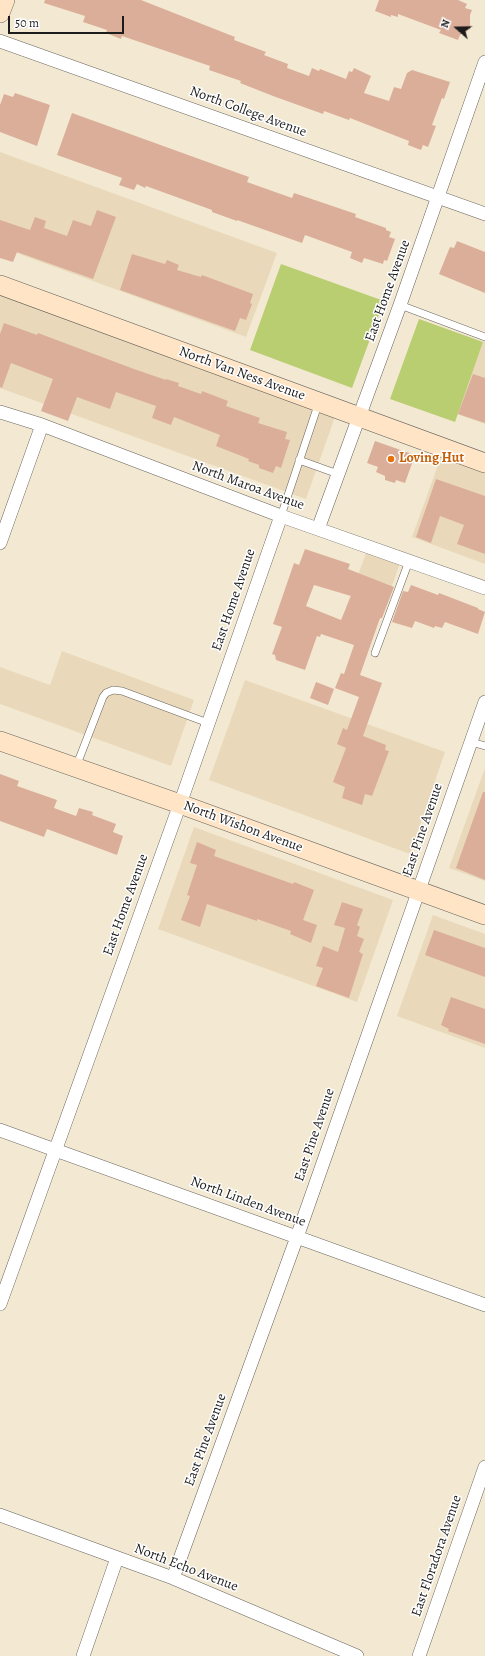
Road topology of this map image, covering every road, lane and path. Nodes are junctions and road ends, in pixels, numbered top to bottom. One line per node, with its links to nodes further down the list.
1 (5, 0): 2 (main road)
2 (0, 13)
3 (0, 41): 6 (street, North College Avenue)
4 (485, 62): 5 (street, East Home Avenue)
5 (481, 86): 6 (street, East Home Avenue)
6 (438, 197): 7 (street, North College Avenue); 9 (street, East Home Avenue)
7 (485, 214)
8 (0, 285): 11 (main road, North Van Ness Avenue)
9 (400, 305): 10 (lane); 13 (street, East Home Avenue)
10 (485, 337)
11 (319, 402): 13 (main road, North Van Ness Avenue); 15 (lane)
12 (0, 412): 14 (street, North Maroa Avenue)
13 (359, 417): 16 (main road, North Van Ness Avenue); 17 (street, East Home Avenue)
14 (42, 425): 18 (street, North Maroa Avenue); 20 (street)
15 (299, 460): 17 (lane); 18 (lane)
16 (485, 462)
17 (338, 474): 19 (street, East Home Avenue)
18 (281, 516): 19 (street, North Maroa Avenue); 25 (street, East Home Avenue)
19 (318, 529): 21 (street, North Maroa Avenue)
20 (0, 543)
21 (409, 561): 22 (street, North Maroa Avenue); 23 (lane)
22 (485, 588)
23 (375, 653)
24 (485, 702): 27 (street, East Pine Avenue)
25 (208, 723): 29 (lane); 30 (street, East Home Avenue)
26 (0, 741): 29 (main road, North Wishon Avenue)
27 (471, 742): 28 (lane); 31 (street, East Pine Avenue)
28 (485, 746)
29 (76, 767): 30 (main road, North Wishon Avenue)
30 (180, 804): 31 (main road, North Wishon Avenue); 34 (street, East Home Avenue)
31 (419, 891): 32 (main road, North Wishon Avenue); 35 (street, East Pine Avenue)
32 (485, 915)
33 (0, 1130): 34 (street, North Linden Avenue)
34 (54, 1150): 35 (street, North Linden Avenue); 36 (street, East Home Avenue)
35 (297, 1236): 37 (street, North Linden Avenue); 41 (street, East Pine Avenue)
36 (0, 1304)
37 (485, 1305)
38 (485, 1467): 44 (street, East Floradora Avenue)
39 (0, 1515): 40 (street, North Echo Avenue)
40 (117, 1558): 41 (street, North Echo Avenue); 42 (street)
41 (173, 1578): 43 (street, North Echo Avenue)
42 (83, 1656)
43 (358, 1656)
44 (419, 1656)

